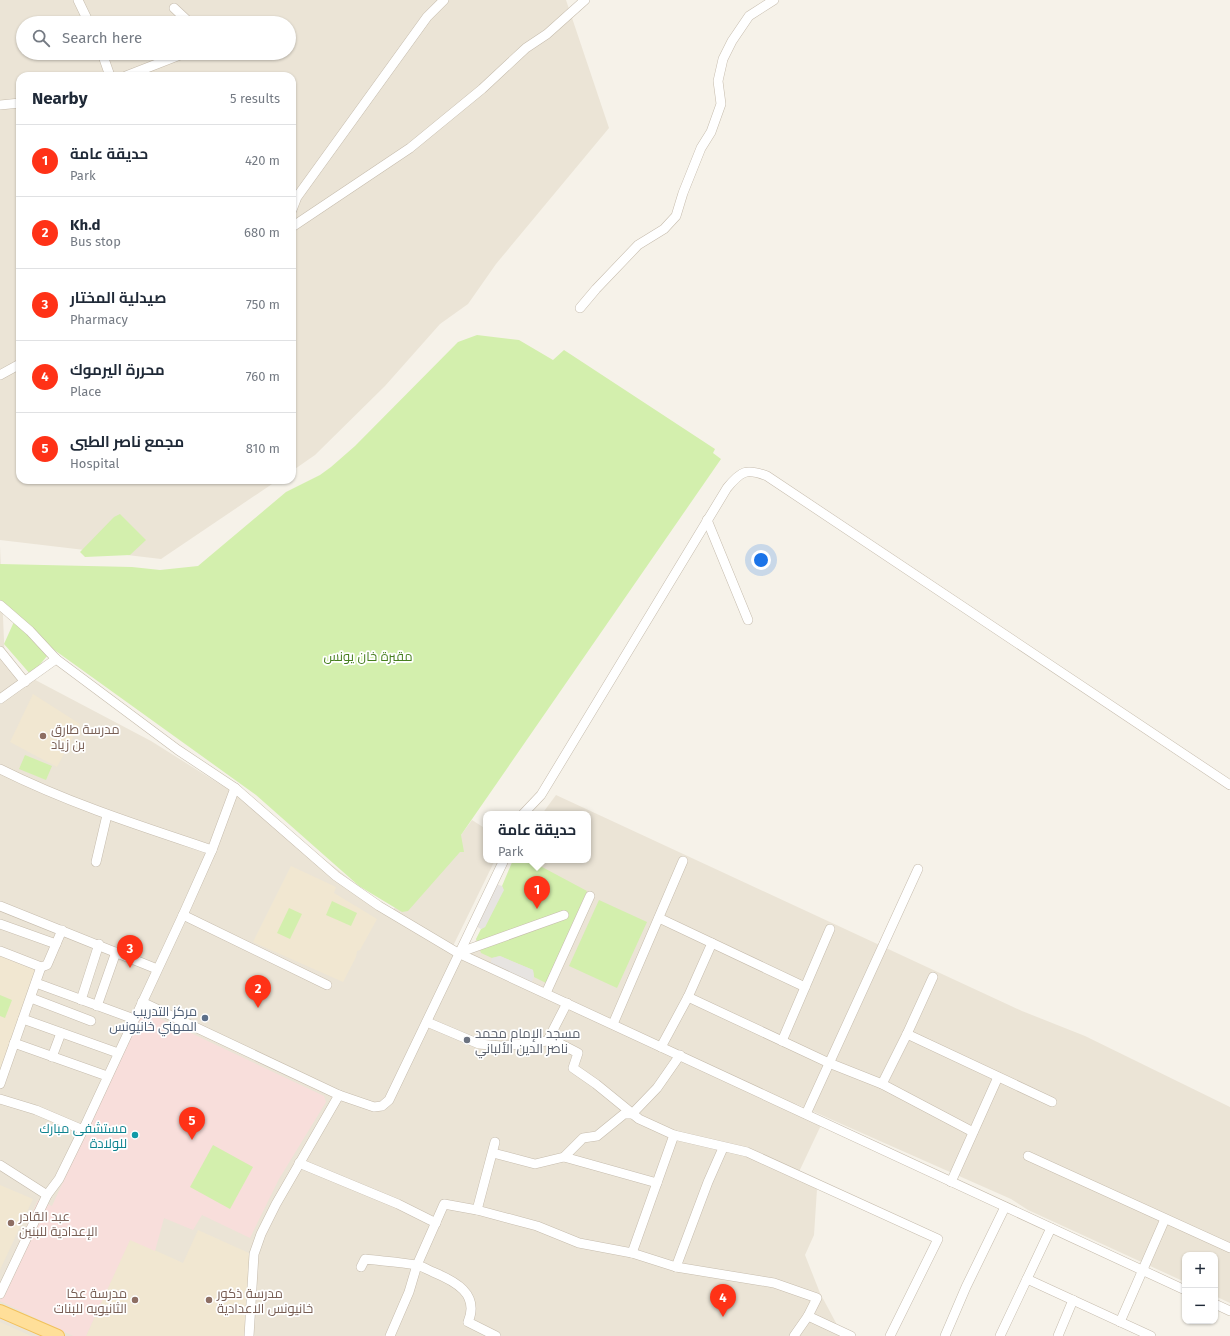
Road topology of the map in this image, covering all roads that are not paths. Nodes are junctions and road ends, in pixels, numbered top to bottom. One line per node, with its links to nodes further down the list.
1 (78, 0): 6 (street)
2 (444, 0): 14 (street)
3 (585, 0): 15 (street)
4 (774, 0): 16 (street)
5 (174, 8): 7 (street)
6 (86, 16)
7 (183, 16)
8 (104, 60): 10 (street)
9 (167, 60): 11 (street)
10 (109, 72)
11 (136, 72)
12 (16, 104): 13 (street)
13 (0, 105)
14 (296, 200)
15 (296, 225)
16 (580, 308)
17 (16, 366): 18 (street)
18 (0, 375)
19 (707, 520): 21 (street); 27 (street); 29 (street)
20 (0, 605): 23 (street)
21 (748, 620)
22 (0, 651): 24 (street)
23 (56, 659): 24 (street); 28 (street)
24 (26, 682): 25 (street)
25 (0, 699)
26 (0, 769): 30 (street)
27 (1230, 785)
28 (236, 788): 31 (street); 49 (street)
29 (526, 811)
30 (107, 815): 31 (street); 33 (street)
31 (212, 850): 38 (street)
32 (683, 861): 40 (street)
33 (96, 862)
34 (503, 863): 49 (street)
35 (918, 869): 79 (street)
36 (590, 896): 58 (street)
37 (0, 906): 43 (street)
38 (183, 915): 51 (street); 56 (street)
39 (564, 915): 49 (street)
40 (659, 918): 44 (street); 69 (street)
41 (0, 924): 45 (street)
42 (830, 929): 57 (street)
43 (62, 930): 45 (street); 46 (street)
44 (712, 943): 57 (street); 59 (street)
45 (56, 944): 50 (street)
46 (99, 944): 48 (street); 52 (street)
47 (0, 951): 50 (street)
48 (116, 952): 51 (street); 54 (street)
49 (458, 953): 58 (street); 68 (street)
50 (41, 967): 55 (street)
51 (157, 969): 62 (street)
52 (89, 974): 54 (street); 61 (street)
53 (933, 977): 71 (street)
54 (106, 981): 64 (street)
55 (36, 983): 60 (street); 61 (street)
56 (328, 985)
57 (805, 987): 73 (street)
58 (546, 993): 63 (street)
59 (688, 997): 73 (street); 75 (street)
60 (31, 998): 65 (street); 67 (street)
61 (81, 1000): 64 (street)
62 (142, 1002): 66 (street); 84 (street)
63 (567, 1003): 69 (street); 72 (street)
64 (97, 1006): 66 (street)
65 (23, 1019): 70 (street); 74 (street)
66 (134, 1019): 76 (street)
67 (91, 1021)
68 (427, 1022): 72 (street); 84 (street)
69 (613, 1024): 75 (street)
70 (61, 1033): 76 (street); 78 (street)
71 (907, 1034): 81 (street); 83 (street)
72 (549, 1038): 87 (street)
73 (782, 1041): 79 (street)
74 (14, 1043): 78 (street); 82 (street)
75 (661, 1047): 77 (street)
76 (118, 1053): 80 (street)
77 (680, 1055): 87 (street); 88 (street)
78 (52, 1057): 80 (street)
79 (830, 1063): 83 (street); 88 (street)
80 (107, 1076): 89 (street)
81 (998, 1077): 86 (street); 90 (street)
82 (0, 1084)
83 (882, 1084): 90 (street)
84 (339, 1095): 97 (street)
85 (0, 1099): 89 (street)
86 (1052, 1102)
87 (632, 1114): 91 (street); 96 (street)
88 (806, 1114): 99 (street)
89 (83, 1130): 101 (street)
90 (973, 1132): 99 (street)
91 (674, 1135): 93 (street); 100 (street)
92 (495, 1142): 94 (street)
93 (723, 1148): 111 (street); 130 (street)
94 (493, 1153): 96 (street); 103 (street)
95 (1028, 1156): 104 (street)
96 (564, 1157): 100 (street)
97 (299, 1163): 105 (street); 125 (street)
98 (0, 1165): 101 (street)
99 (951, 1182): 102 (street)
100 (657, 1183): 108 (street)
101 (47, 1195): 115 (street)
102 (1005, 1207): 106 (street); 131 (street)
103 (476, 1210): 105 (street); 108 (street)
104 (1166, 1219): 107 (street); 112 (street)
105 (436, 1223): 109 (street)
106 (1051, 1228): 112 (street); 113 (street)
107 (1230, 1248)
108 (632, 1254): 111 (street)
109 (417, 1265): 110 (street); 126 (street); 127 (street)
110 (361, 1267)
111 (676, 1267): 120 (street)
112 (1142, 1271): 114 (street); 122 (street)
113 (1027, 1279): 116 (street); 132 (street)
114 (1182, 1289)
115 (0, 1294)
116 (1073, 1300): 122 (street); 133 (street)
117 (1218, 1305): 119 (street)
118 (0, 1311): 124 (main road)
119 (1230, 1311)
120 (808, 1316): 128 (street); 129 (street)
121 (0, 1320): 123 (main road)
122 (1120, 1322): 134 (street)
123 (37, 1336)
124 (58, 1336)
125 (249, 1336)
126 (390, 1336)
127 (496, 1336)
128 (794, 1336)
129 (851, 1336)
130 (890, 1336)
131 (944, 1336)
132 (1000, 1336)
133 (1058, 1336)
134 (1151, 1336)

